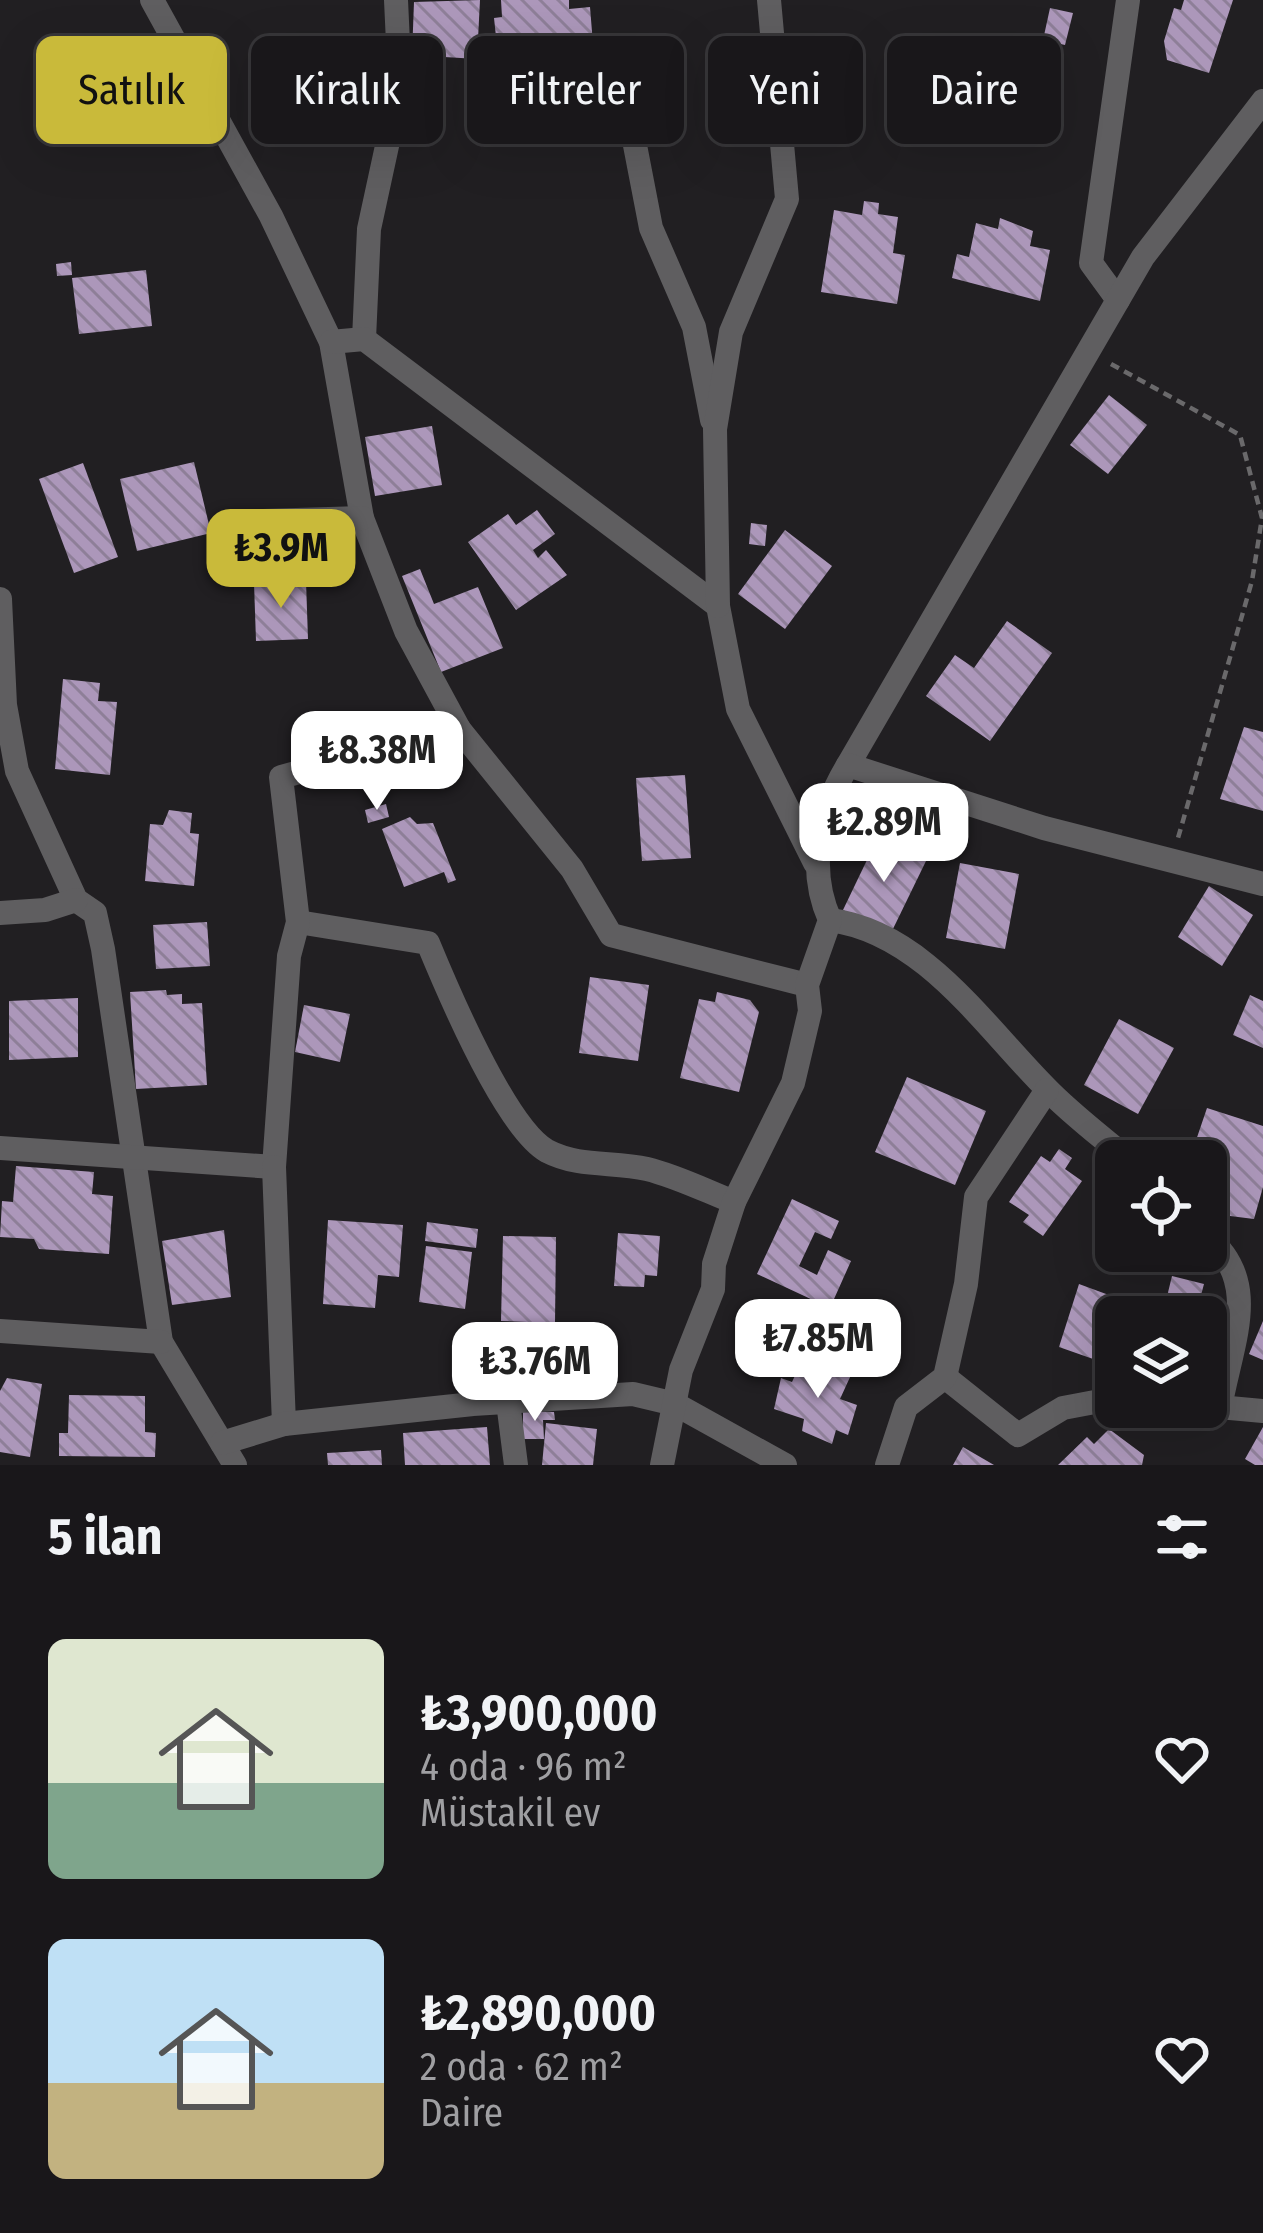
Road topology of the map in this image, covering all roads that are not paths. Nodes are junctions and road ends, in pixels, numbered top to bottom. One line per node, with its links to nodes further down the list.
1 (152, 0): 9 (street)
2 (396, 0): 8 (street)
3 (769, 0): 10 (street)
4 (1128, 0): 7 (street)
5 (1263, 101): 7 (street)
6 (635, 144): 10 (street)
7 (1118, 300): 16 (street)
8 (364, 340): 9 (street); 14 (street)
9 (331, 342): 11 (street)
10 (715, 429): 14 (street)
11 (362, 518): 12 (street); 15 (street)
12 (232, 522)
13 (0, 599): 19 (street)
14 (718, 606): 17 (street)
15 (459, 729): 22 (street); 23 (street)
16 (848, 765): 17 (street); 18 (street)
17 (815, 863): 21 (street)
18 (1263, 884)
19 (76, 901): 20 (street); 27 (street)
20 (0, 913)
21 (830, 920): 23 (street); 24 (street)
22 (298, 922): 28 (street); 29 (street)
23 (807, 986): 29 (street)
24 (1047, 1090): 25 (street); 34 (street)
25 (1105, 1140)
26 (0, 1148): 27 (street)
27 (131, 1156): 28 (street); 32 (street)
28 (274, 1167): 40 (street)
29 (734, 1202): 37 (street)
30 (1227, 1253): 33 (street)
31 (0, 1331): 32 (street)
32 (161, 1342): 41 (street)
33 (1227, 1349)
34 (944, 1377): 36 (street); 45 (street)
35 (508, 1402): 37 (street); 40 (street); 42 (street)
36 (1095, 1402)
37 (675, 1404): 43 (street); 44 (street)
38 (1227, 1408): 39 (street)
39 (1263, 1411)
40 (284, 1424): 41 (street)
41 (228, 1454)
42 (516, 1465)
43 (662, 1465)
44 (785, 1465)
45 (887, 1465)

